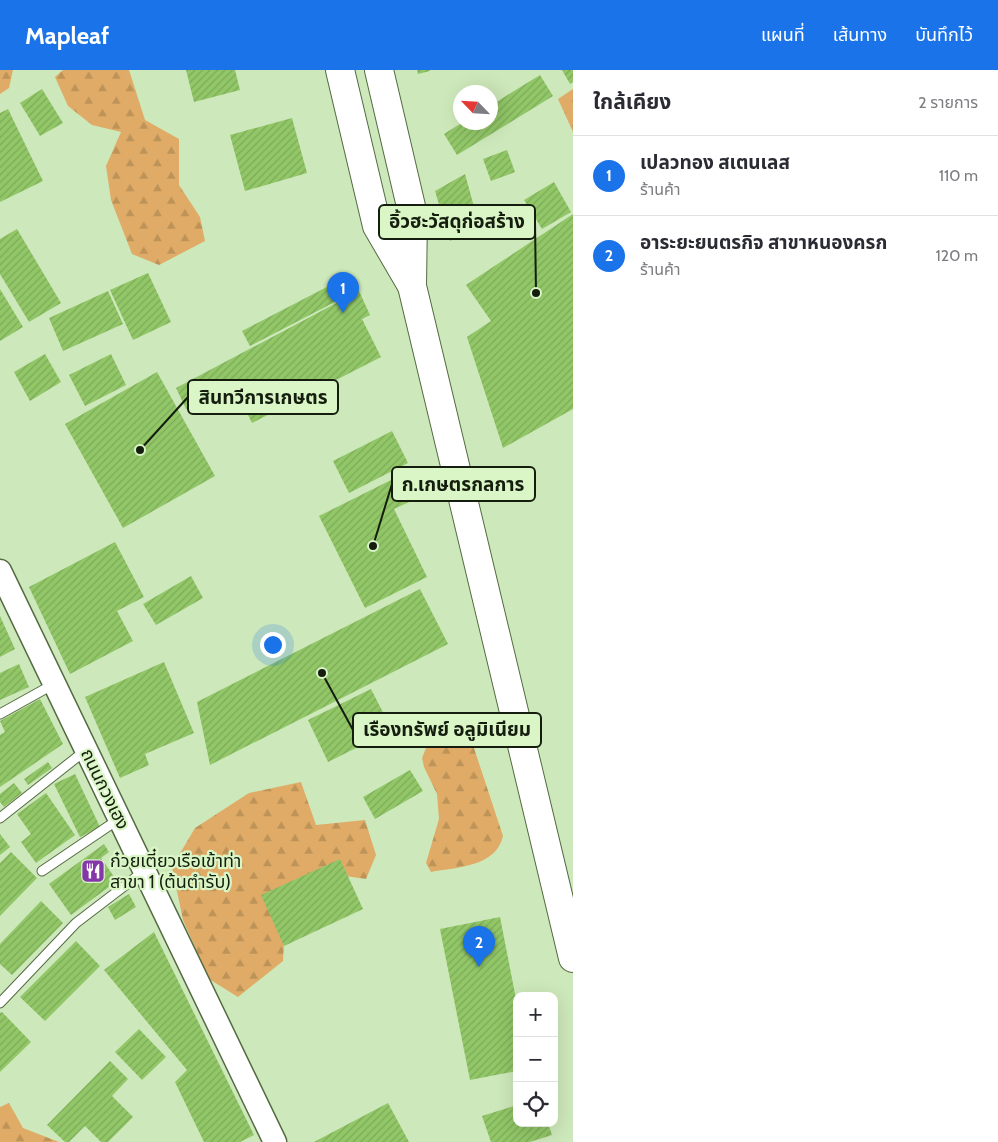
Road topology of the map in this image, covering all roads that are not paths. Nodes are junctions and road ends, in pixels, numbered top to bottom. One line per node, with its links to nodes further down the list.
1 (340, 70): 3 (main road)
2 (379, 70): 3 (main road)
3 (412, 286): 12 (main road)
4 (3, 584): 5 (street, ถนนกวงเฮง)
5 (54, 684): 6 (lane); 7 (street, ถนนกวงเฮง)
6 (0, 714)
7 (86, 750): 8 (lane); 9 (street, ถนนกวงเฮง)
8 (0, 818)
9 (119, 819): 10 (lane); 11 (street, ถนนกวงเฮง)
10 (42, 871)
11 (144, 871): 13 (lane); 14 (street, ถนนกวงเฮง)
12 (573, 958)
13 (0, 1003)
14 (273, 1141)

